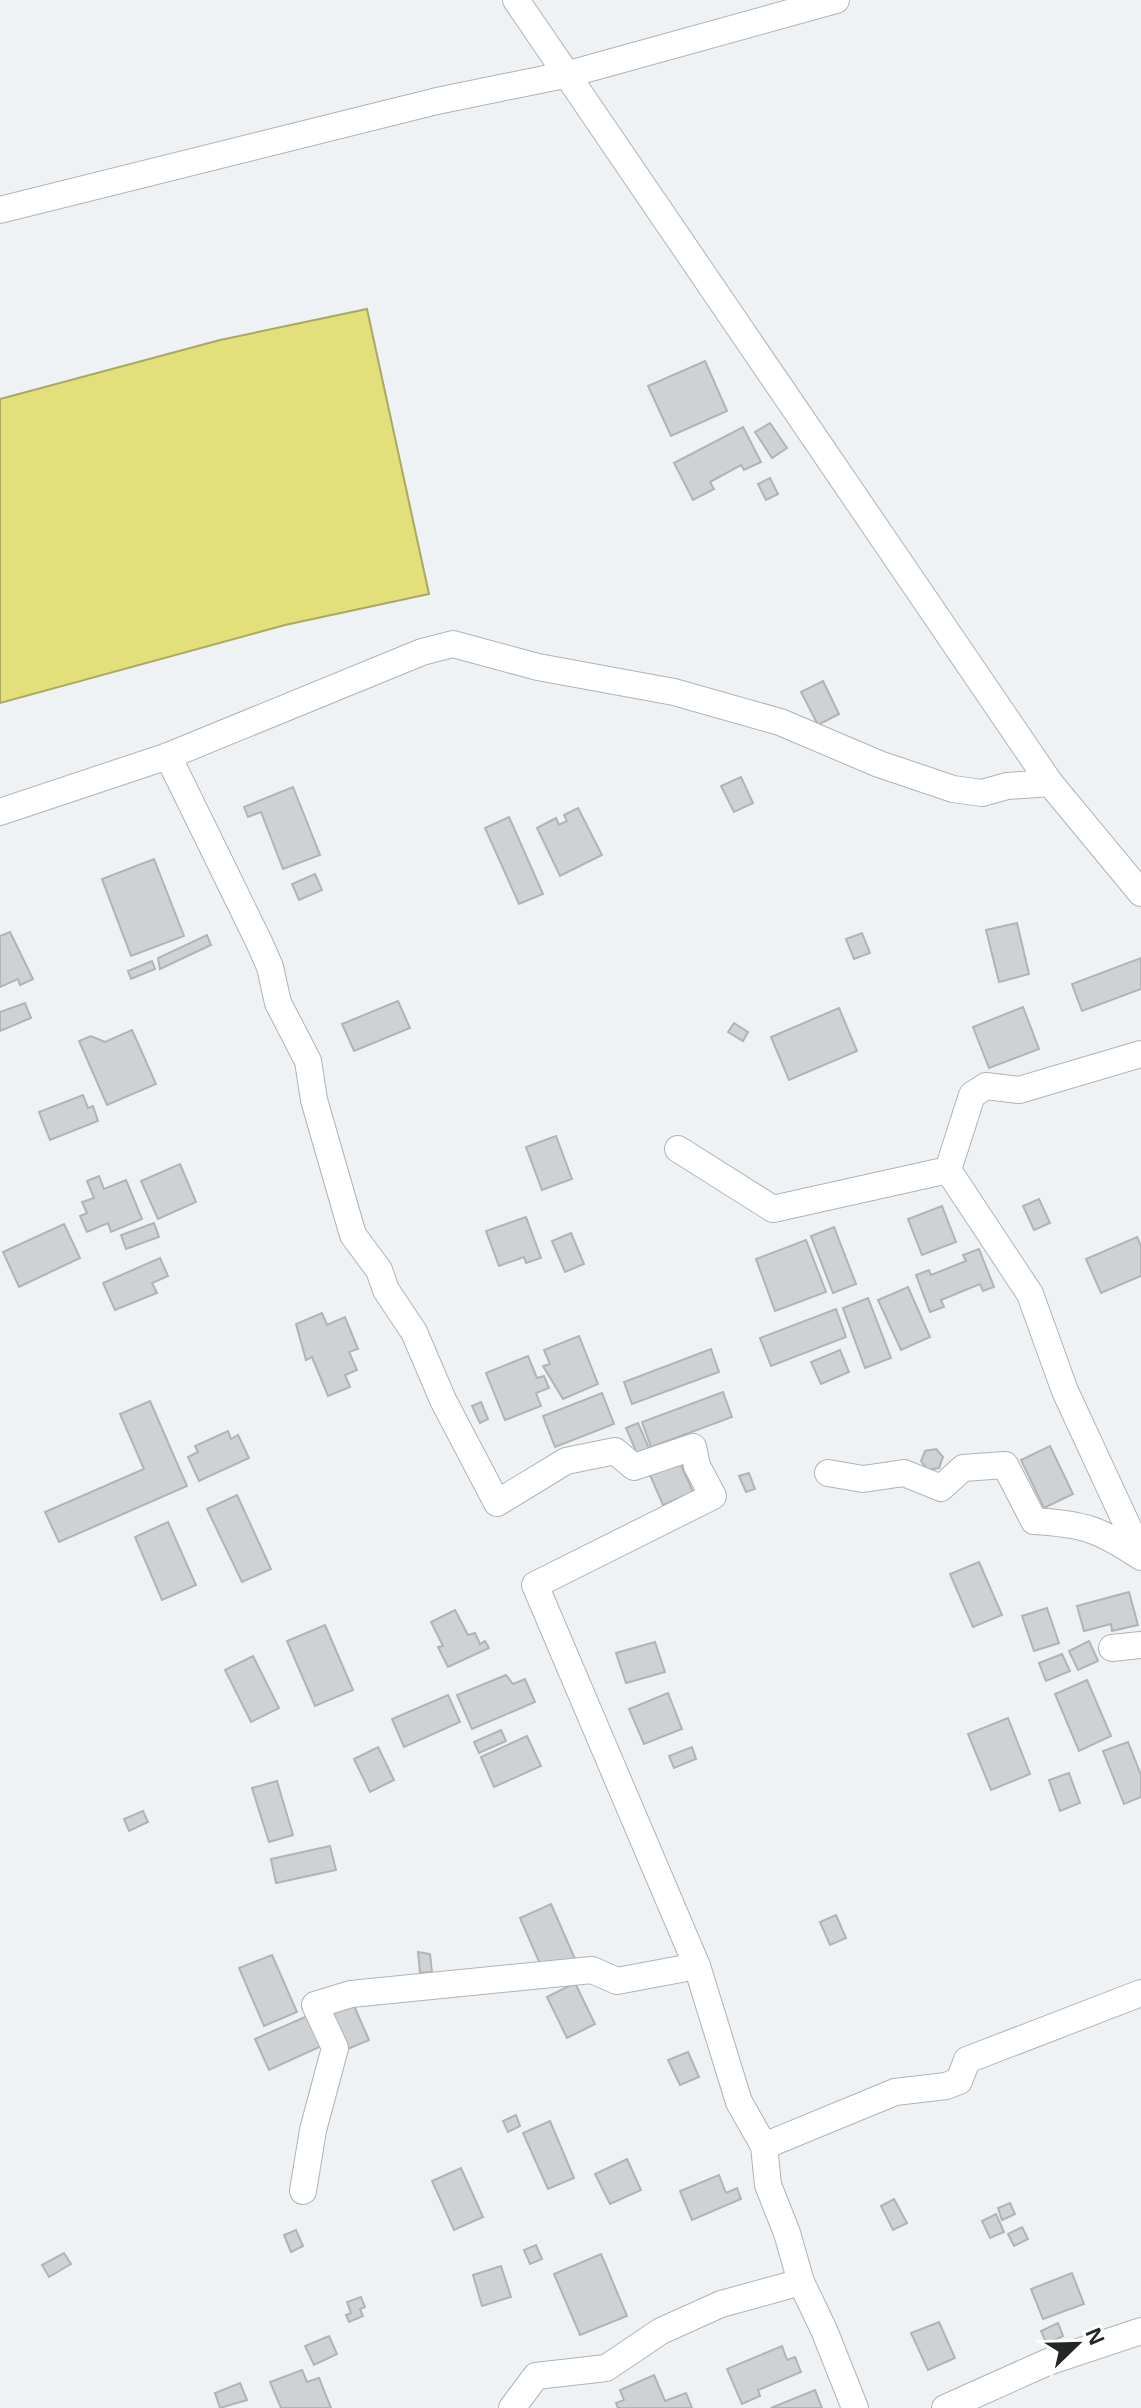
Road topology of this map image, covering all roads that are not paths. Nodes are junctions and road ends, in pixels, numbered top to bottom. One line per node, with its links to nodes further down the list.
1 (516, 0): 3 (street)
2 (836, 0): 3 (street)
3 (569, 74): 4 (street); 6 (street)
4 (0, 210)
5 (168, 756): 6 (street); 7 (street); 16 (street)
6 (1050, 783): 8 (street)
7 (0, 812)
8 (1141, 893)
9 (1141, 1054): 11 (street)
10 (678, 1149): 11 (street)
11 (948, 1170): 13 (street)
12 (828, 1473): 13 (street)
13 (1141, 1556)
14 (1141, 1645): 15 (street)
15 (1112, 1648)
16 (697, 1966): 18 (street); 19 (street)
17 (1141, 1993): 18 (street)
18 (764, 2146): 20 (street)
19 (303, 2191)
20 (801, 2282): 22 (street); 23 (street)
21 (1141, 2331): 24 (street)
22 (512, 2408)
23 (855, 2408)
24 (945, 2408)

